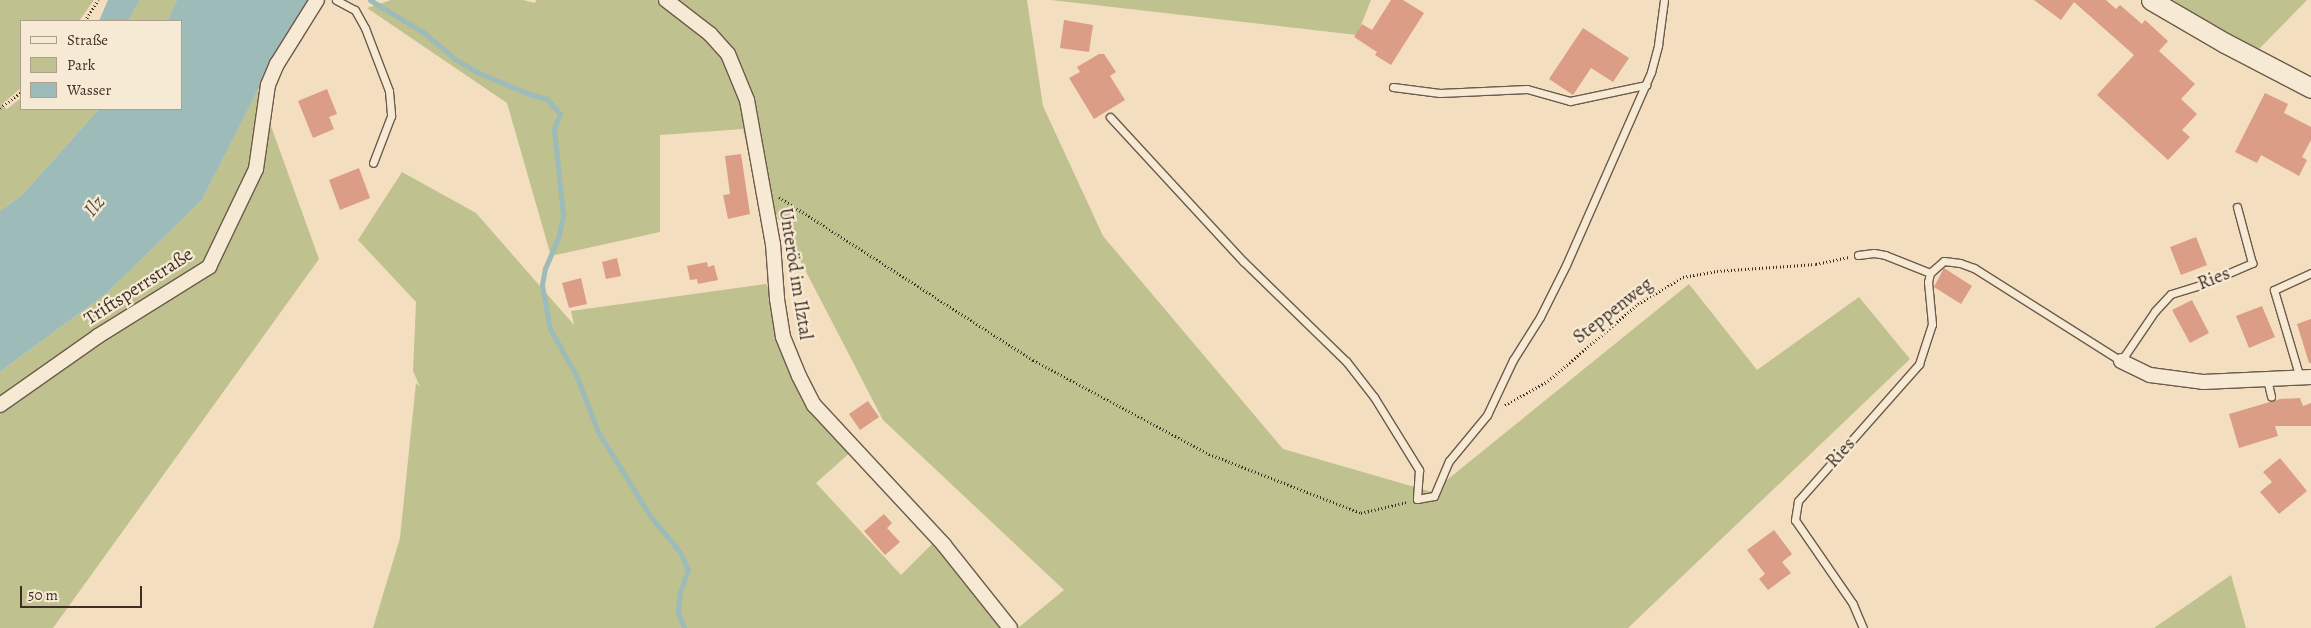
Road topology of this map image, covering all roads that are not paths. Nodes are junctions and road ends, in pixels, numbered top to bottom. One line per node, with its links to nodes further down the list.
1 (318, 0): 19 (street, Triftsperrstraße)
2 (336, 0): 10 (lane)
3 (666, 0): 20 (street, Unteröd im Ilztal)
4 (1664, 0): 6 (lane)
5 (2152, 0): 8 (street)
6 (1646, 85): 7 (lane); 9 (lane)
7 (1393, 87)
8 (2311, 88)
9 (1110, 117)
10 (373, 163)
11 (2237, 208): 15 (lane, Ries)
12 (1858, 255): 13 (lane)
13 (1930, 273): 15 (lane); 21 (lane, Ries)
14 (2311, 273): 16 (lane)
15 (2121, 361): 17 (street)
16 (2306, 377): 17 (street)
17 (2267, 380): 18 (lane)
18 (2271, 397)
19 (0, 406)
20 (1010, 628)
21 (1863, 628)

